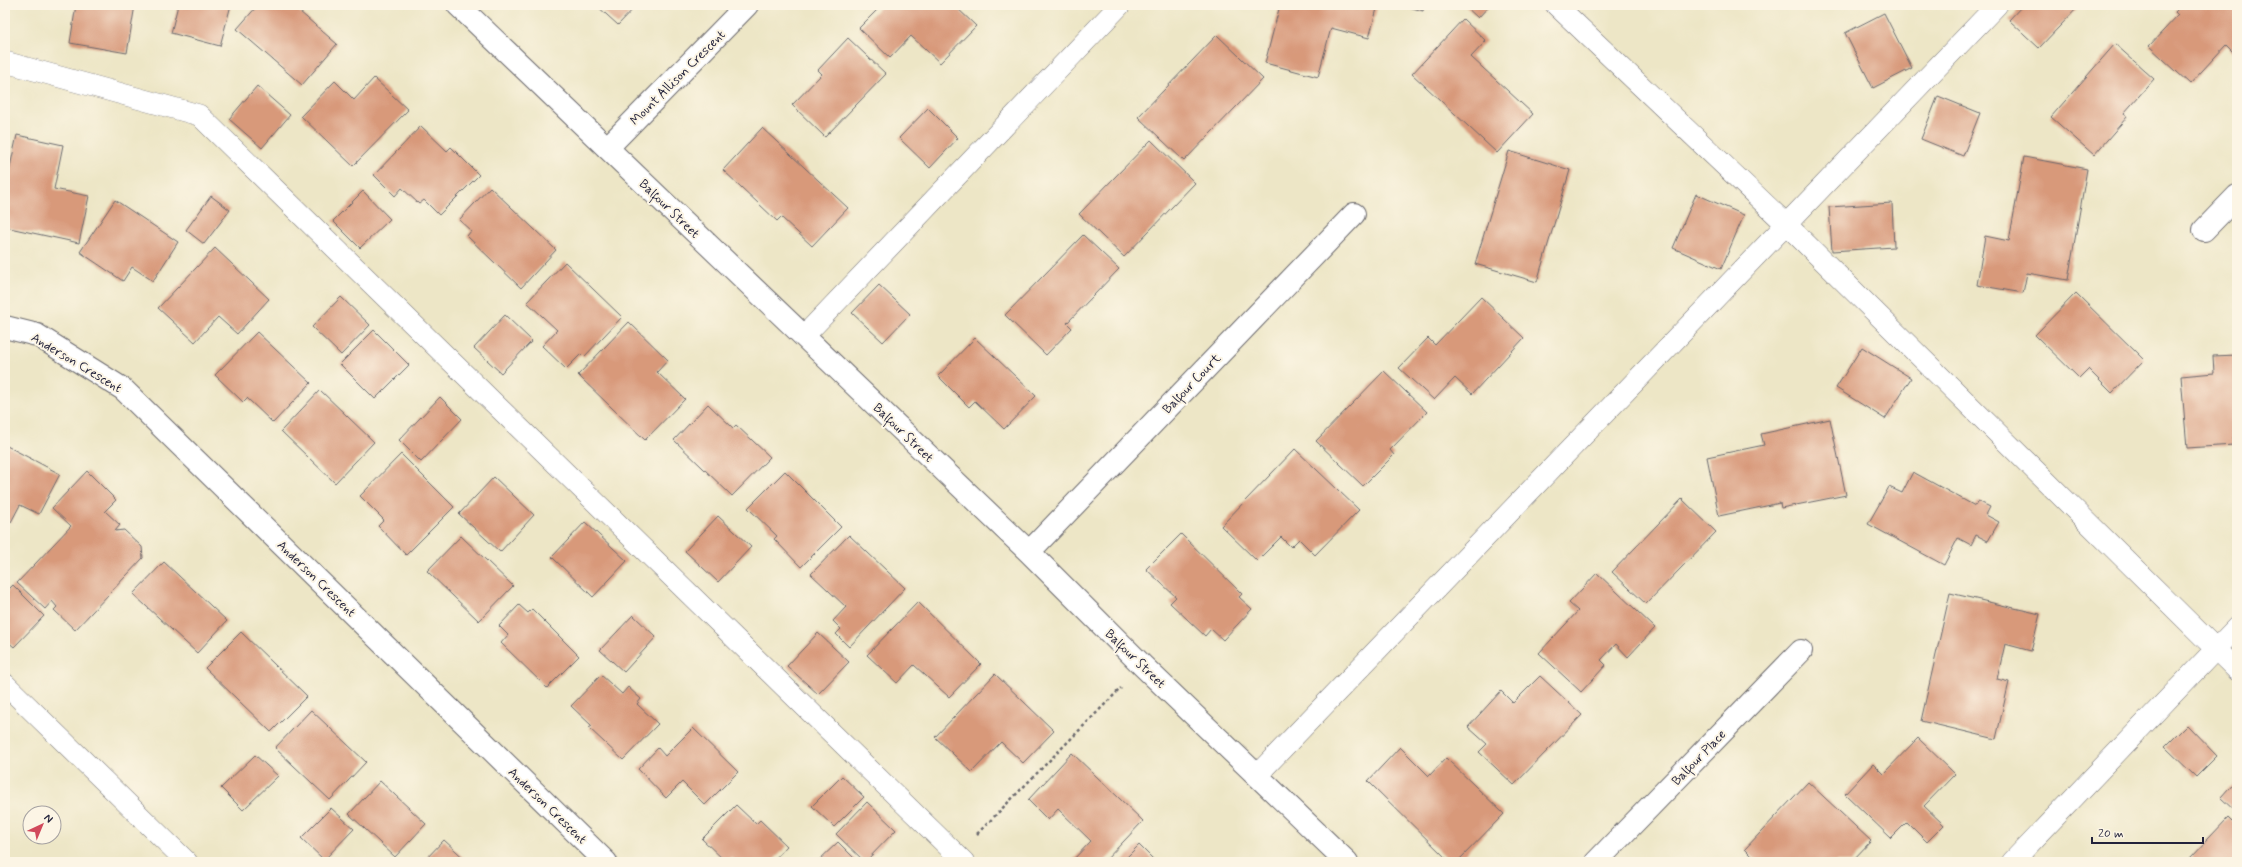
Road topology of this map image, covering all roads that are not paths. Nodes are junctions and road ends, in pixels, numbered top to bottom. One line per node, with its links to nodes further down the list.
1 (458, 5): 7 (street, Balfour Street)
2 (747, 5): 7 (street, Mount Allison Crescent)
3 (1120, 5): 13 (lane)
4 (1556, 5): 10 (lane)
5 (1997, 5): 10 (lane)
6 (5, 62): 21 (lane)
7 (607, 148): 13 (street, Balfour Street)
8 (2237, 196): 11 (street)
9 (1354, 214): 14 (street, Balfour Court)
10 (1787, 225): 16 (lane); 20 (lane)
11 (2204, 230)
12 (5, 326): 23 (street, Anderson Crescent)
13 (804, 336): 14 (street, Balfour Street)
14 (1029, 552): 20 (street, Balfour Street)
15 (2237, 627): 16 (lane)
16 (2215, 650): 18 (lane); 26 (lane)
17 (1801, 651): 25 (street, Balfour Place)
18 (2237, 670)
19 (5, 684): 22 (lane)
20 (1257, 775): 24 (street, Balfour Street)
21 (962, 861)
22 (187, 862)
23 (606, 862)
24 (1347, 862)
25 (1596, 862)
26 (2012, 862)

